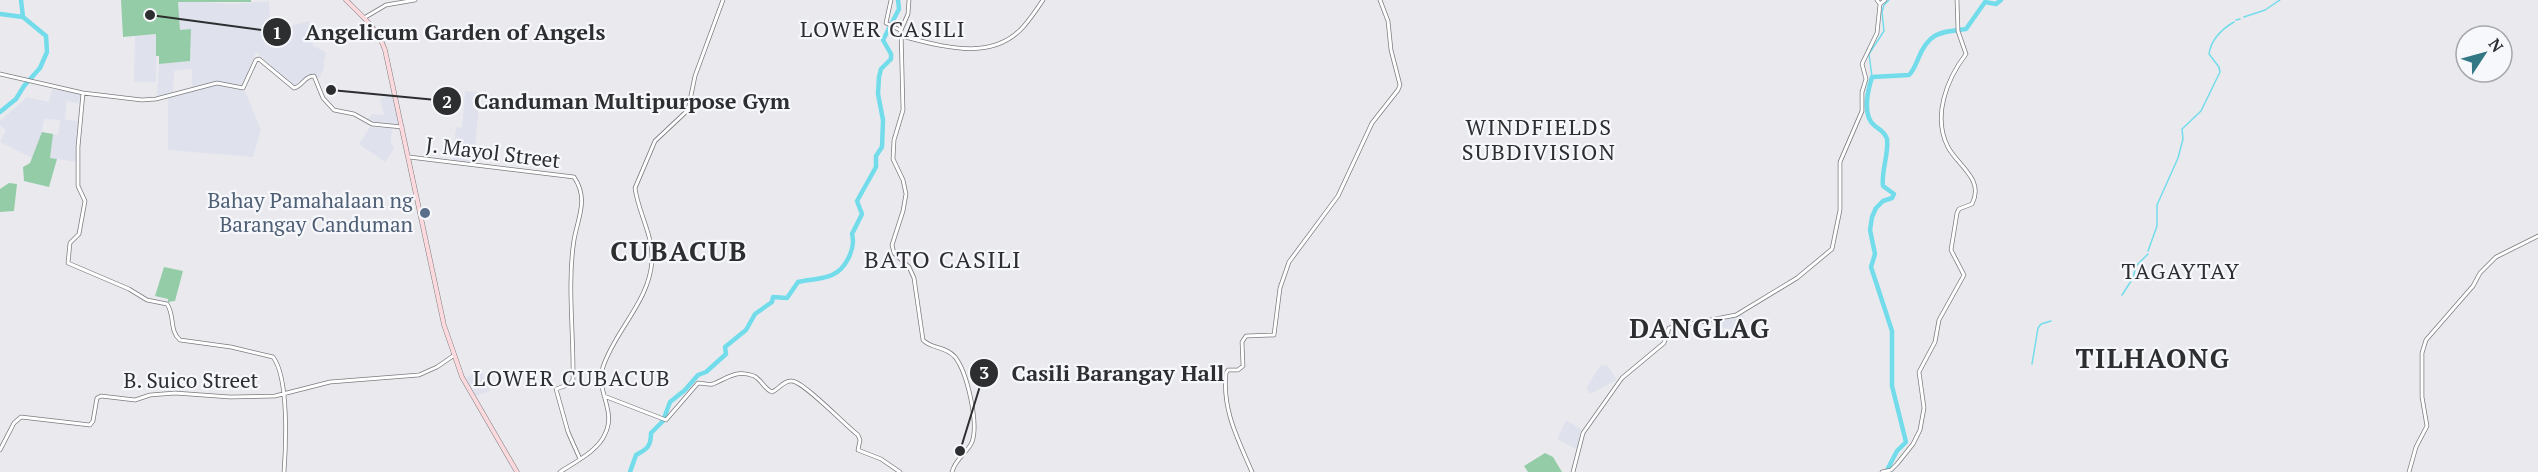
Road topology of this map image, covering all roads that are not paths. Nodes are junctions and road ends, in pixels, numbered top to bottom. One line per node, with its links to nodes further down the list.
1 (346, 0): 11 (main road)
2 (415, 0): 11 (street)
3 (723, 0): 21 (street)
4 (891, 0): 12 (street)
5 (909, 0): 12 (street)
6 (1043, 0): 13 (street)
7 (1380, 0): 29 (street)
8 (1885, 0): 10 (street)
9 (1957, 0): 31 (street)
10 (1878, 2): 30 (street)
11 (364, 18): 16 (main road)
12 (901, 30): 13 (street)
13 (902, 36): 28 (street)
14 (0, 74): 15 (street)
15 (82, 93): 16 (street); 20 (street)
16 (402, 127): 17 (main road)
17 (409, 157): 19 (main road); 23 (street, J. Mayol Street)
18 (2538, 236): 32 (street)
19 (453, 356): 20 (street, B. Suico Street); 25 (main road)
20 (285, 394): 22 (street, B. Suico Street); 24 (street)
21 (604, 396): 23 (street); 27 (street)
22 (0, 450)
23 (580, 459): 26 (street)
24 (284, 472)
25 (517, 472)
26 (560, 472)
27 (900, 472)
28 (952, 472)
29 (1252, 472)
30 (1573, 472)
31 (1884, 472)
32 (2409, 472)

